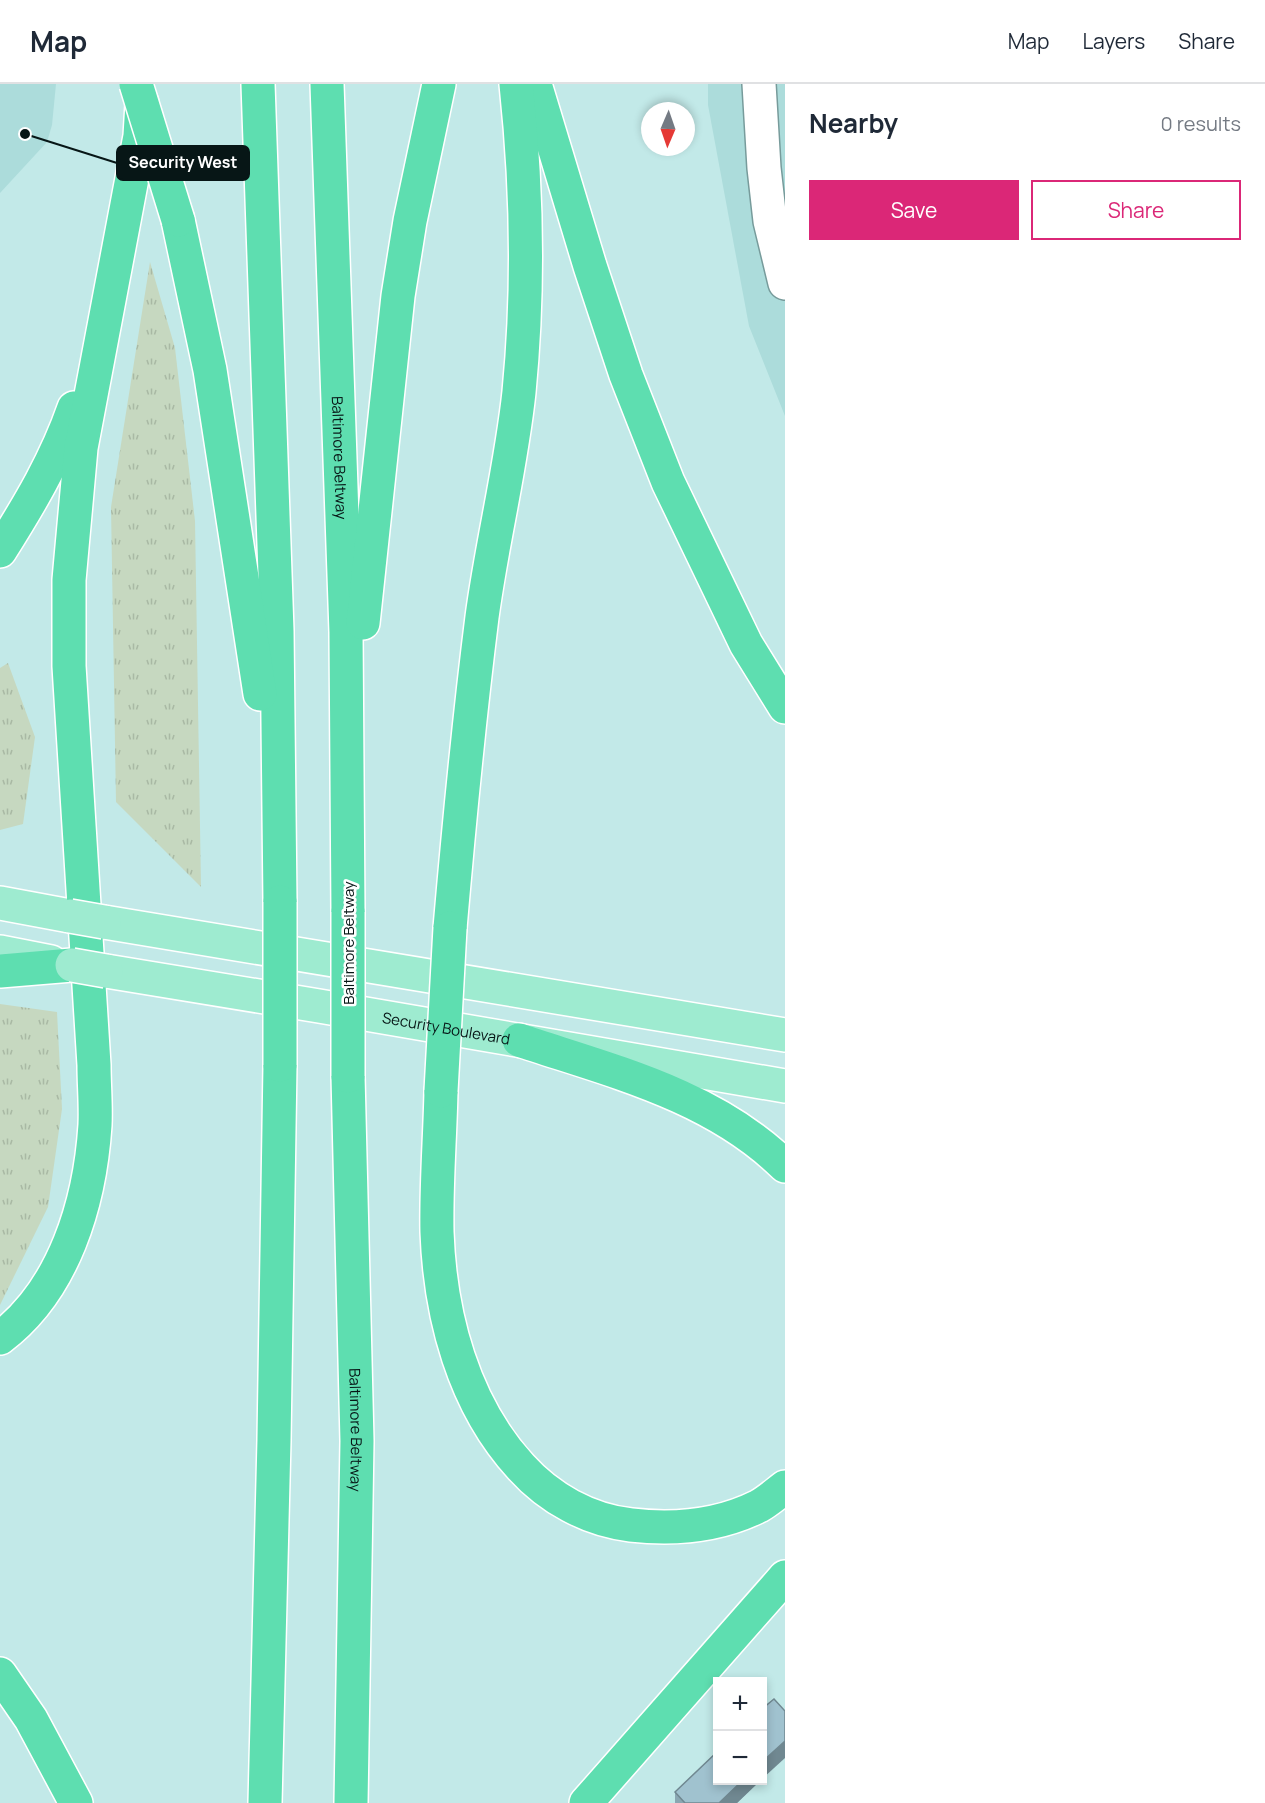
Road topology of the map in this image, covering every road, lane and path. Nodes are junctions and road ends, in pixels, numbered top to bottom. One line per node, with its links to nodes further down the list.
1 (136, 84): 14 (highway, bridge)
2 (142, 84): 10 (highway)
3 (258, 84): 14 (highway)
4 (327, 84): 13 (highway, Baltimore Beltway)
5 (439, 84): 13 (highway)
6 (516, 84): 24 (highway, bridge)
7 (535, 84): 12 (highway)
8 (759, 84): 9 (street)
9 (785, 283)
10 (106, 313): 11 (highway); 23 (highway)
11 (0, 551)
12 (785, 707)
13 (347, 774): 29 (highway, Baltimore Beltway, bridge)
14 (279, 819): 28 (highway, bridge)
15 (0, 903): 19 (main road, bridge)
16 (0, 952): 17 (main road, Security Boulevard)
17 (72, 965): 18 (highway); 20 (main road, Security Boulevard, bridge)
18 (0, 971)
19 (785, 1035)
20 (519, 1040): 21 (main road, Security Boulevard); 22 (highway)
21 (785, 1086)
22 (785, 1166)
23 (0, 1338)
24 (785, 1487)
25 (785, 1577): 30 (highway)
26 (0, 1674): 27 (highway)
27 (76, 1803)
28 (265, 1803)
29 (351, 1803)
30 (586, 1803)

